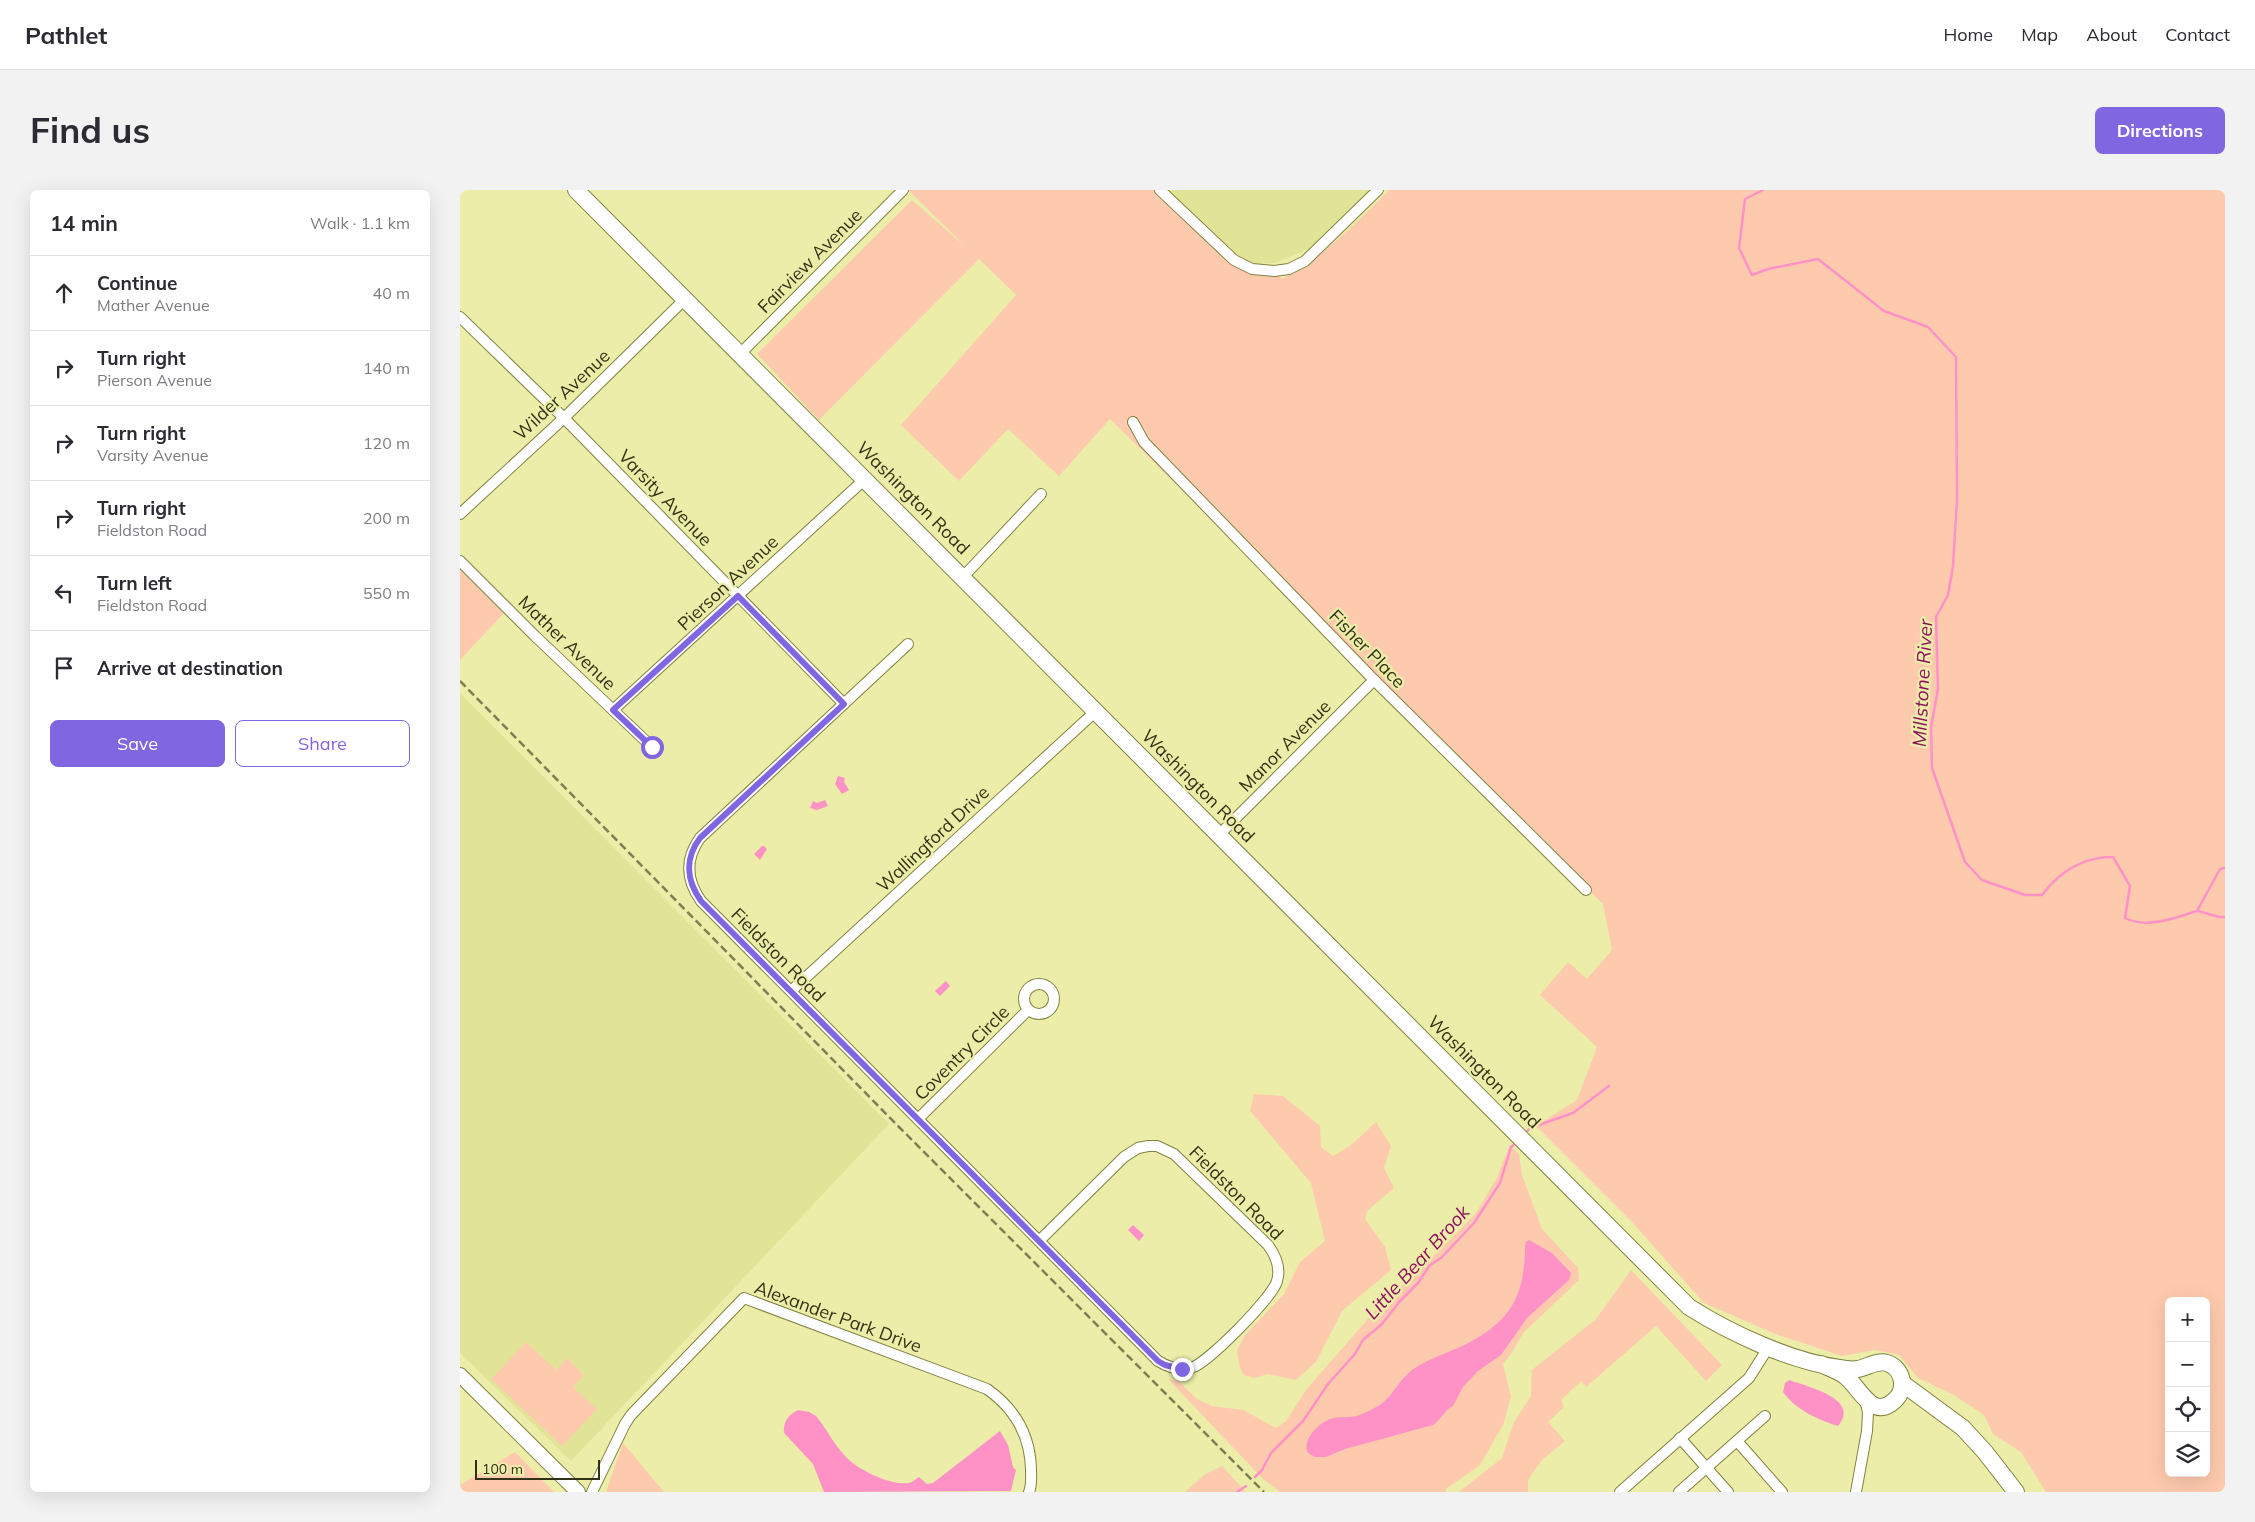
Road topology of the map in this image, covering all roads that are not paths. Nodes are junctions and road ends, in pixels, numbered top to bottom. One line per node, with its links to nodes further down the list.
1 (576, 190): 5 (main road, Washington Road)
2 (903, 190): 7 (street, Fairview Avenue)
3 (1160, 190): 4 (street)
4 (1378, 190)
5 (685, 299): 7 (main road, Washington Road); 8 (street, Wilder Avenue)
6 (460, 317): 8 (street, Varsity Avenue)
7 (740, 354): 10 (main road, Washington Road)
8 (564, 418): 12 (street, Wilder Avenue); 15 (street, Varsity Avenue)
9 (1133, 422): 17 (street, Fisher Place)
10 (865, 479): 14 (main road, Washington Road); 15 (street, Pierson Avenue)
11 (1041, 494): 14 (street)
12 (460, 514)
13 (460, 561): 19 (street, Mather Avenue)
14 (963, 577): 20 (main road, Washington Road)
15 (738, 596): 18 (street, Varsity Avenue); 19 (street, Pierson Avenue)
16 (908, 644): 18 (street, Fieldston Road)
17 (1374, 680): 22 (street, Manor Avenue); 23 (street, Fisher Place)
18 (844, 704): 24 (street, Fieldston Road)
19 (613, 710): 21 (street, Mather Avenue)
20 (1096, 711): 22 (main road, Washington Road); 24 (street, Wallingford Drive)
21 (652, 747)
22 (1219, 835): 28 (main road, Washington Road)
23 (1586, 890)
24 (791, 991): 26 (street, Fieldston Road)
25 (1028, 1010): 26 (street, Coventry Circle)
26 (918, 1119): 27 (street, Fieldston Road)
27 (1039, 1241): 27 (street, Fieldston Road)
28 (1768, 1348): 29 (main road, Washington Road); 38 (street)
29 (1821, 1364): 30 (main road, Washington Road); 33 (main road, Washington Road)
30 (1867, 1367): 32 (main road, Washington Road); 33 (main road)
31 (460, 1375): 41 (street)
32 (1902, 1383): 34 (main road); 36 (main road, Washington Road)
33 (1863, 1397): 34 (main road); 37 (street)
34 (1890, 1404): 36 (main road); 37 (street)
35 (1765, 1416): 39 (street)
36 (1947, 1416): 49 (main road, Washington Road)
37 (1867, 1431): 48 (street)
38 (1680, 1438): 40 (street); 44 (street)
39 (1737, 1441): 40 (street); 47 (street)
40 (1707, 1468): 45 (street); 46 (street)
41 (578, 1492)
42 (592, 1492): 43 (street, Alexander Park Drive)
43 (1029, 1492)
44 (1620, 1492)
45 (1679, 1492)
46 (1728, 1492)
47 (1782, 1492)
48 (1856, 1492)
49 (2016, 1492)

